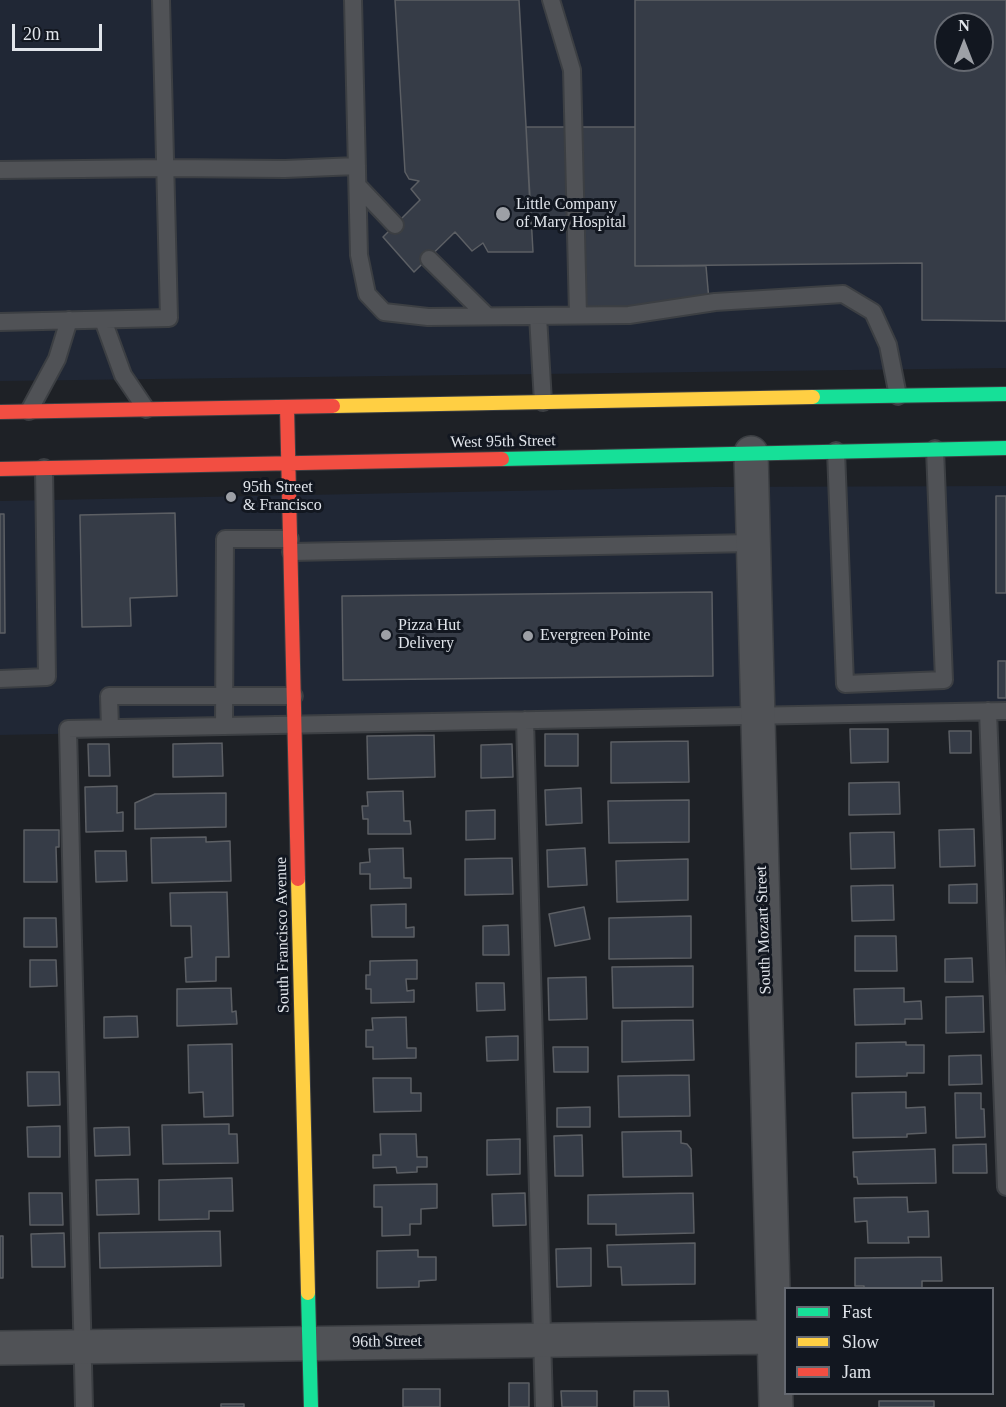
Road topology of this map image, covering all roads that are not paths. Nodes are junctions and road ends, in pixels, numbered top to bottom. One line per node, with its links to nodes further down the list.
1 (161, 0): 5 (lane)
2 (353, 0): 4 (lane)
3 (551, 0): 10 (lane)
4 (357, 166): 5 (lane); 7 (lane)
5 (165, 168): 6 (lane); 14 (lane)
6 (0, 170)
7 (358, 186): 8 (lane); 11 (lane)
8 (395, 225)
9 (429, 259): 11 (lane)
10 (578, 315): 12 (lane); 17 (lane)
11 (487, 316): 12 (lane)
12 (538, 316): 18 (lane)
13 (69, 320): 14 (lane); 15 (lane); 21 (lane)
14 (103, 320): 20 (lane)
15 (0, 322)
16 (1006, 394): 17 (main road)
17 (898, 396): 18 (main road)
18 (543, 402): 19 (main road)
19 (287, 406): 20 (main road); 27 (main road, South Francisco Avenue)
20 (146, 409): 21 (main road)
21 (29, 411): 22 (main road)
22 (0, 412)
23 (1006, 448): 24 (main road, West 95th Street)
24 (936, 449): 25 (main road, West 95th Street); 25 (lane)
25 (836, 452): 26 (main road, West 95th Street)
26 (751, 453): 27 (main road, West 95th Street); 30 (street, South Mozart Street)
27 (288, 463): 28 (main road, West 95th Street); 31 (main road, South Francisco Avenue)
28 (44, 468): 29 (main road, West 95th Street); 32 (lane)
29 (0, 469)
30 (753, 543): 31 (lane); 37 (street, South Mozart Street)
31 (290, 545): 33 (lane); 34 (main road, South Francisco Avenue)
32 (0, 679)
33 (224, 696): 34 (lane); 40 (lane); 41 (lane)
34 (294, 696): 39 (main road, South Francisco Avenue)
35 (988, 711): 36 (lane); 37 (lane); 42 (lane)
36 (1006, 711)
37 (758, 716): 38 (lane); 43 (street, South Mozart Street)
38 (525, 720): 39 (lane); 44 (lane)
39 (295, 724): 40 (lane); 45 (main road, South Francisco Avenue)
40 (224, 726): 41 (lane)
41 (110, 728): 46 (lane)
42 (1006, 1187)
43 (774, 1337): 44 (street, 96th Street); 51 (street, South Mozart Street)
44 (542, 1340): 45 (street, 96th Street); 50 (lane)
45 (310, 1344): 46 (street, 96th Street); 49 (main road, South Francisco Avenue)
46 (82, 1347): 47 (street, 96th Street); 48 (lane)
47 (0, 1348)
48 (84, 1407)
49 (311, 1407)
50 (544, 1407)
51 (776, 1407)

